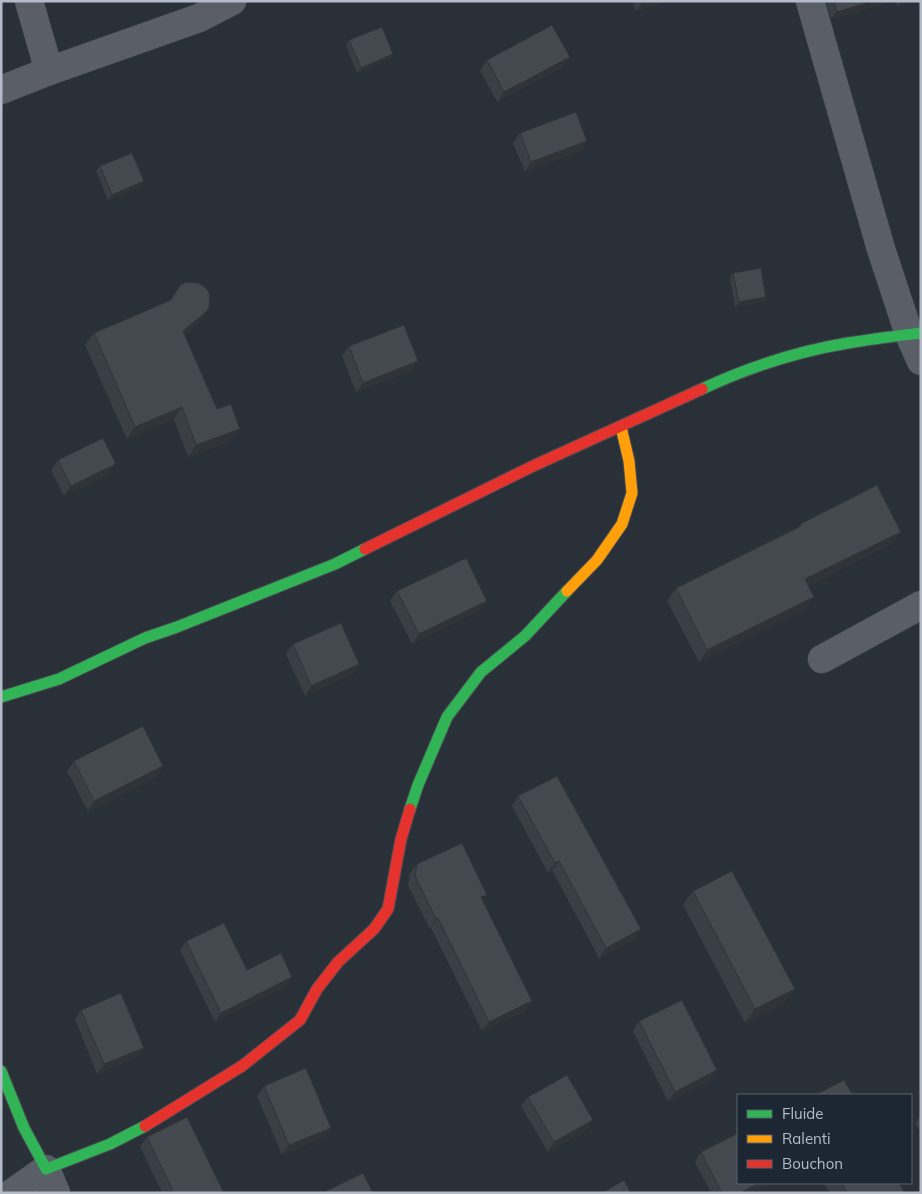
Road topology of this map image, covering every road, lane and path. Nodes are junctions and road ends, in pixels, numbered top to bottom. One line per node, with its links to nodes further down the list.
1 (29, 1): 4 (street)
2 (232, 1): 4 (street)
3 (810, 1): 6 (street)
4 (49, 71): 5 (street)
5 (1, 90)
6 (915, 333): 7 (street); 8 (street)
7 (921, 361)
8 (621, 428): 11 (street); 13 (street)
9 (921, 605): 10 (street)
10 (822, 659)
11 (1, 697)
12 (1, 1071): 13 (street)
13 (51, 1181): 14 (street)
14 (12, 1193)

